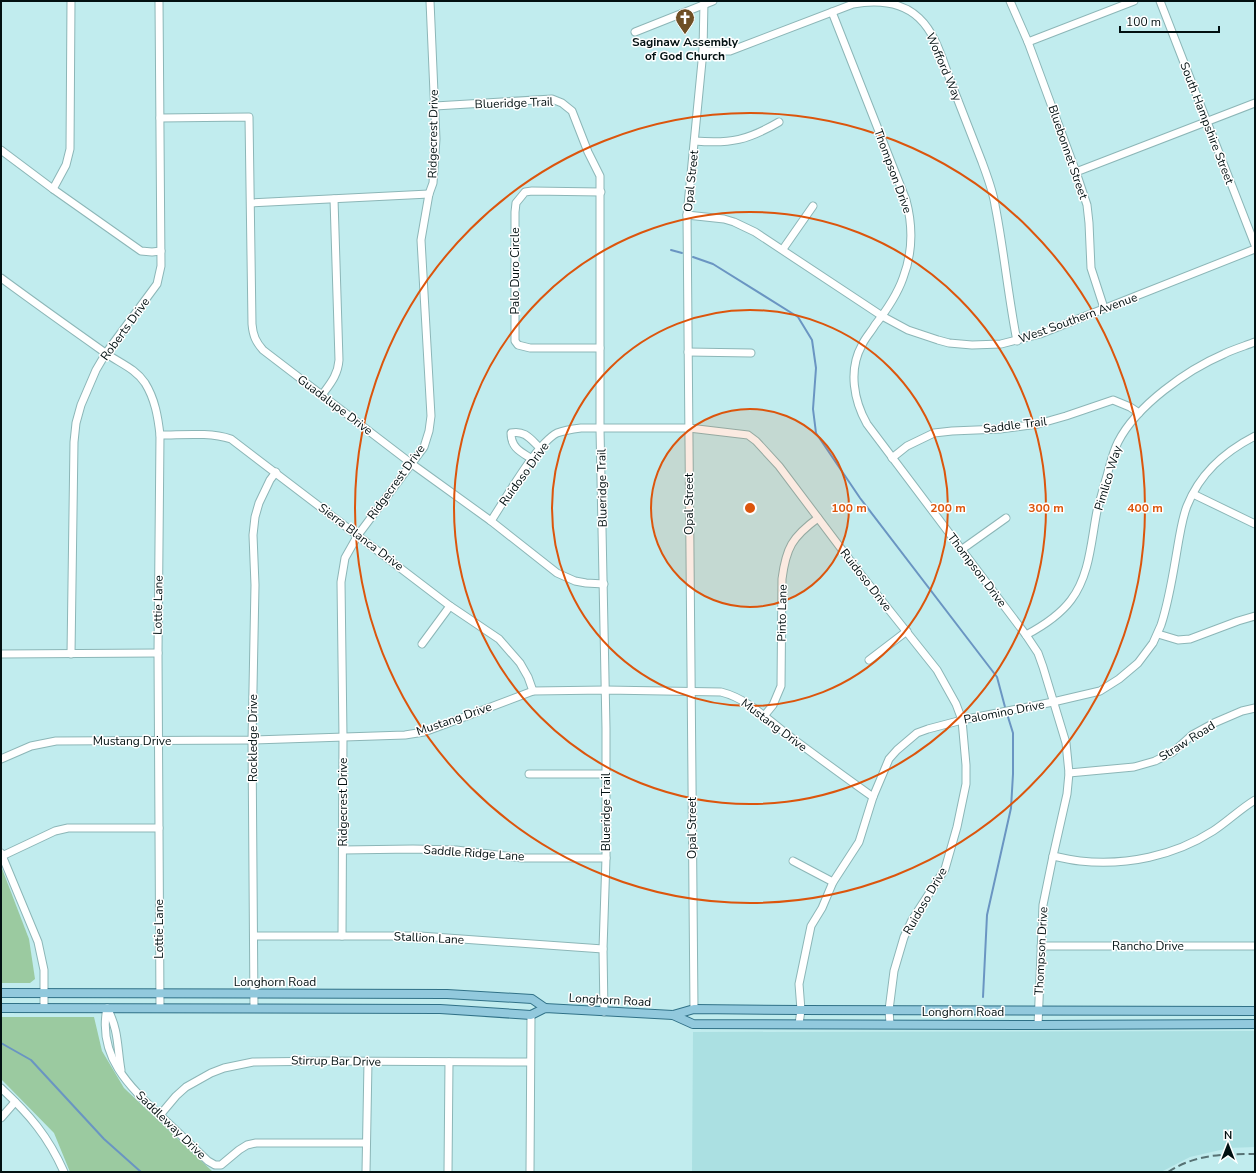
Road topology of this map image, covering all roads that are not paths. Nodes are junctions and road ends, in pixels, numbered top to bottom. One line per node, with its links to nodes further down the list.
1 (71, 1): 21 (street)
2 (159, 1): 15 (street, Roberts Drive)
3 (430, 1): 14 (street, Ridgecrest Drive)
4 (713, 1): 8 (street)
5 (1010, 1): 11 (street, Bluebonnet Street)
6 (1134, 1): 11 (street)
7 (1160, 1): 16 (street, South Hampshire Street)
8 (704, 3): 10 (street); 12 (street, Opal Street)
9 (832, 12): 12 (street, Wofford Way); 34 (street, Thompson Drive); 35 (street, Wofford Way)
10 (635, 32)
11 (1028, 42): 20 (street, Bluebonnet Street)
12 (703, 52): 18 (street, Opal Street)
13 (1255, 103): 16 (street)
14 (435, 106): 22 (street, Blueridge Trail); 23 (street, Ridgecrest Drive)
15 (160, 118): 25 (street, Guadalupe Drive); 31 (street, Roberts Drive)
16 (1206, 121): 20 (street); 28 (street, South Hampshire Street)
17 (779, 122): 18 (street)
18 (695, 141): 27 (street, Opal Street)
19 (1, 150): 21 (street)
20 (1076, 172): 33 (street, Bluebonnet Street)
21 (53, 189): 31 (street)
22 (601, 192): 37 (street, Blueridge Trail); 37 (street, Palo Duro Circle)
23 (429, 194): 24 (street); 50 (street, Ridgecrest Drive)
24 (334, 199): 25 (street); 41 (street)
25 (251, 203): 41 (street, Guadalupe Drive)
26 (813, 206): 29 (street)
27 (687, 215): 29 (street, West Southern Avenue); 38 (street, Opal Street)
28 (1255, 245)
29 (782, 249): 34 (street, West Southern Avenue)
30 (1255, 249): 33 (street, West Southern Avenue)
31 (161, 251): 39 (street, Roberts Drive)
32 (1, 278): 39 (street, Lottie Lane)
33 (1104, 308): 35 (street, West Southern Avenue)
34 (882, 316): 35 (street, West Southern Avenue); 48 (street, Thompson Drive)
35 (1017, 340)
36 (1255, 342): 42 (street, Pimlico Way)
37 (600, 348): 43 (street, Blueridge Trail)
38 (688, 352): 40 (street); 44 (street, Opal Street)
39 (106, 353): 45 (street, Lottie Lane); 68 (street, Roberts Drive)
40 (751, 353)
41 (322, 395): 50 (street, Guadalupe Drive)
42 (1138, 413): 48 (street, Saddle Trail); 64 (street, Pimlico Way)
43 (600, 428): 44 (street, Ruidoso Drive); 47 (street, Ruidoso Drive); 59 (street, Blueridge Trail)
44 (689, 428): 53 (street, Ruidoso Drive); 71 (street, Opal Street)
45 (160, 435): 51 (street, Sierra Blanca Drive); 66 (street, Lottie Lane)
46 (1255, 436): 52 (street, Palomino Drive)
47 (541, 449): 49 (street, Ruidoso Drive); 49 (street)
48 (892, 458): 58 (street, Thompson Drive)
49 (532, 459): 55 (street, Ruidoso Drive)
50 (412, 464): 55 (street, Guadalupe Drive); 57 (street, Ridgecrest Drive)
51 (276, 472): 57 (street, Sierra Blanca Drive); 79 (street, Rockledge Drive)
52 (1193, 494): 56 (street); 63 (street, Palomino Drive)
53 (818, 518): 62 (street, Ruidoso Drive); 75 (street, Pinto Lane)
54 (1006, 518): 58 (street)
55 (491, 521): 59 (street, Guadalupe Drive)
56 (1255, 524)
57 (358, 535): 60 (street, Sierra Blanca Drive); 77 (street, Ridgecrest Drive)
58 (961, 550): 64 (street, Thompson Drive)
59 (604, 584): 70 (street, Blueridge Trail)
60 (450, 606): 65 (street); 72 (street, Sierra Blanca Drive)
61 (1255, 616): 63 (street)
62 (907, 631): 69 (street); 76 (street, Ruidoso Drive)
63 (1158, 634): 73 (street, Palomino Drive)
64 (1026, 635): 73 (street, Thompson Drive)
65 (422, 644)
66 (158, 653): 68 (street); 78 (street, Lottie Lane)
67 (1, 654): 68 (street)
68 (71, 654)
69 (869, 660)
70 (606, 690): 71 (street, Mustang Drive); 72 (street, Mustang Drive); 83 (street, Blueridge Trail)
71 (691, 691): 75 (street, Mustang Drive); 108 (street, Opal Street)
72 (534, 692): 77 (street, Mustang Drive)
73 (1053, 702): 76 (street, Palomino Drive); 81 (street, Thompson Drive)
74 (1255, 708): 81 (street, Straw Road)
75 (764, 716): 84 (street, Mustang Drive)
76 (962, 720): 84 (street, Palomino Drive); 110 (street, Ruidoso Drive)
77 (343, 737): 79 (street, Mustang Drive); 87 (street, Ridgecrest Drive)
78 (158, 740): 79 (street, Mustang Drive); 80 (street, Mustang Drive); 86 (street, Lottie Lane)
79 (252, 740): 93 (street, Rockledge Drive)
80 (1, 759)
81 (1069, 773): 89 (street, Thompson Drive)
82 (529, 774): 83 (street)
83 (606, 774): 90 (street, Blueridge Trail)
84 (873, 797): 92 (street, Palomino Drive)
85 (1254, 802): 89 (street)
86 (159, 828): 88 (street); 100 (street, Lottie Lane)
87 (343, 850): 90 (street, Saddle Ridge Lane); 94 (street, Ridgecrest Drive)
88 (2, 854): 99 (street)
89 (1053, 856): 95 (street, Thompson Drive)
90 (606, 858): 97 (street, Blueridge Trail)
91 (793, 861): 92 (street)
92 (833, 882): 109 (street, Palomino Drive)
93 (254, 936): 94 (street, Stallion Lane); 101 (street, Rockledge Drive)
94 (342, 936): 97 (street, Stallion Lane)
95 (1041, 946): 96 (street, Rancho Drive); 112 (street, Thompson Drive)
96 (1255, 946)
97 (603, 949): 113 (street, Blueridge Trail)
98 (1, 993): 99 (main road, Longhorn Road)
99 (44, 993): 100 (main road, Longhorn Road); 103 (street)
100 (160, 993): 101 (main road, Longhorn Road); 105 (street, Lottie Lane)
101 (254, 994): 106 (street, Rockledge Drive); 107 (main road, Longhorn Road)
102 (1, 1008): 103 (main road)
103 (44, 1008): 104 (main road)
104 (107, 1008): 105 (main road); 123 (street); 123 (street, Saddleway Drive)
105 (160, 1008): 106 (main road)
106 (254, 1008): 114 (main road)
107 (545, 1008): 113 (main road, Longhorn Road); 114 (main road)
108 (694, 1009): 109 (main road, Longhorn Road); 115 (main road, Longhorn Road)
109 (801, 1010): 110 (main road, Longhorn Road); 116 (street, Palomino Drive)
110 (889, 1010): 112 (main road, Longhorn Road); 117 (street, Ruidoso Drive)
111 (1255, 1010): 112 (main road, Longhorn Road)
112 (1037, 1011): 119 (street, Thompson Drive)
113 (604, 1012): 115 (main road, Longhorn Road)
114 (531, 1015): 122 (street)
115 (673, 1015): 116 (main road, Longhorn Road)
116 (799, 1024): 117 (main road, Longhorn Road)
117 (890, 1024): 119 (main road, Longhorn Road)
118 (1255, 1024): 119 (main road, Longhorn Road)
119 (1038, 1025)
120 (368, 1062): 121 (street, Stirrup Bar Drive); 126 (street, Stirrup Bar Drive); 128 (street)
121 (449, 1062): 122 (street, Stirrup Bar Drive); 131 (street)
122 (530, 1062): 132 (street)
123 (121, 1072): 126 (street, Saddleway Drive)
124 (1, 1088): 125 (street)
125 (15, 1102): 127 (street); 129 (street)
126 (160, 1115): 128 (street, Saddleway Drive)
127 (1, 1118)
128 (366, 1143): 130 (street)
129 (64, 1172)
130 (366, 1172)
131 (448, 1172)
132 (530, 1172)

